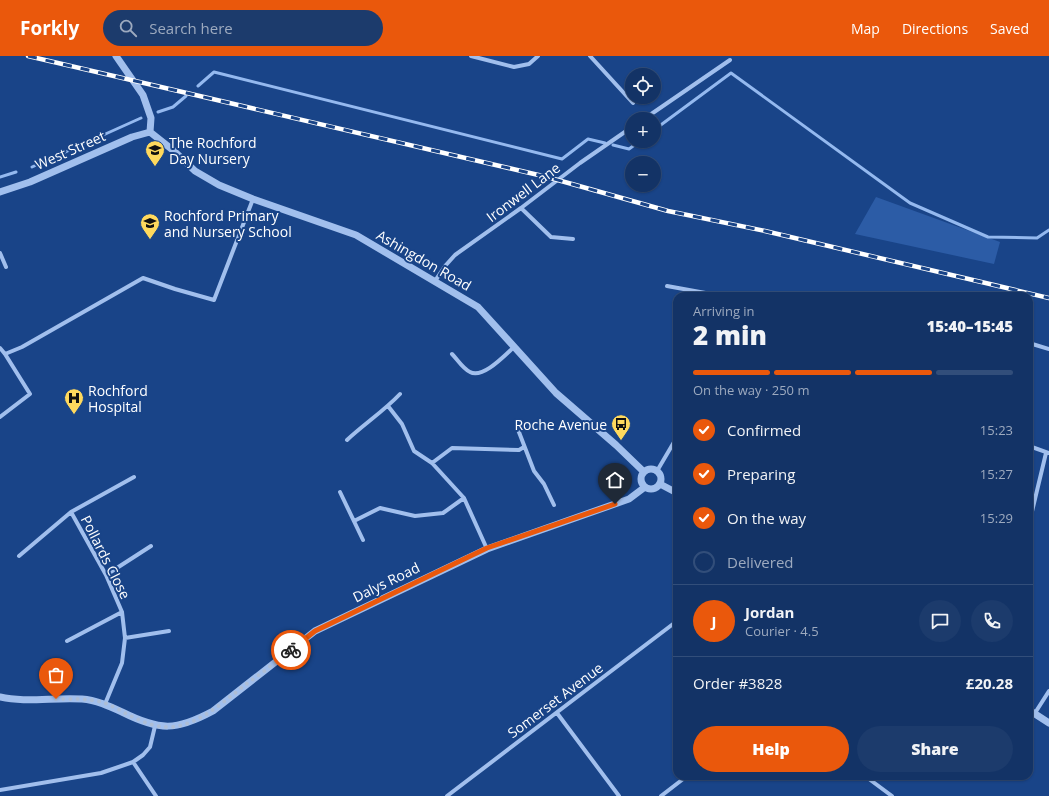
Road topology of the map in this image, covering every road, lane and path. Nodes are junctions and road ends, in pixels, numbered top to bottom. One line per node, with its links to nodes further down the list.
1 (116, 56): 8 (street)
2 (471, 56): 3 (street)
3 (538, 56)
4 (590, 56): 6 (street)
5 (730, 60): 7 (street)
6 (625, 94)
7 (654, 112)
8 (150, 132): 10 (street, West Street); 11 (street, Ashingdon Road)
9 (625, 133): 12 (street, Ironwell Lane)
10 (0, 192)
11 (253, 200): 16 (street, Ashingdon Road); 23 (street)
12 (521, 208): 13 (street); 16 (street, Ironwell Lane)
13 (572, 239)
14 (0, 253): 15 (street)
15 (6, 267)
16 (435, 281): 20 (street, Ashingdon Road)
17 (667, 286): 18 (street)
18 (700, 292)
19 (1033, 344): 22 (street)
20 (514, 347): 24 (street); 36 (street, Ashingdon Road)
21 (0, 348): 23 (street)
22 (1049, 348)
23 (5, 354): 27 (street)
24 (452, 354)
25 (400, 394): 26 (street)
26 (388, 406): 29 (street); 34 (street)
27 (0, 417)
28 (517, 427): 31 (street)
29 (347, 440)
30 (673, 444): 35 (street)
31 (524, 447): 34 (street); 43 (street)
32 (1033, 448): 33 (street)
33 (1047, 453): 44 (street)
34 (432, 463): 42 (street)
35 (657, 471): 36 (street); 38 (street)
36 (644, 472): 39 (street)
37 (134, 476): 45 (street, Pollards Close)
38 (660, 484): 39 (street); 40 (street)
39 (645, 487): 49 (street, Dalys Road)
40 (673, 491)
41 (340, 492): 46 (street)
42 (464, 498): 46 (street); 49 (street)
43 (554, 505)
44 (1033, 508)
45 (71, 512): 50 (street, Pollards Close); 51 (street, Pollards Close)
46 (354, 521): 47 (street)
47 (363, 540)
48 (151, 546): 51 (street)
49 (487, 548): 64 (street, Dalys Road)
50 (19, 556)
51 (106, 575): 52 (street, Pollards Close)
52 (122, 612): 55 (street, Pollards Close); 56 (street, Pollards Close)
53 (673, 624): 61 (street, Somerset Avenue)
54 (169, 631): 55 (street)
55 (125, 638): 59 (street, Pollards Close)
56 (67, 641)
57 (1049, 691): 60 (street)
58 (0, 697): 59 (street)
59 (105, 704): 64 (street)
60 (1033, 710)
61 (557, 712): 70 (street, Somerset Avenue); 71 (street)
62 (1033, 712): 63 (street)
63 (1049, 723)
64 (155, 726): 65 (street)
65 (133, 762): 68 (street); 69 (street)
66 (682, 780): 72 (street)
67 (870, 780): 73 (street)
68 (0, 790)
69 (156, 796)
70 (447, 796)
71 (619, 796)
72 (662, 796)
73 (892, 796)

